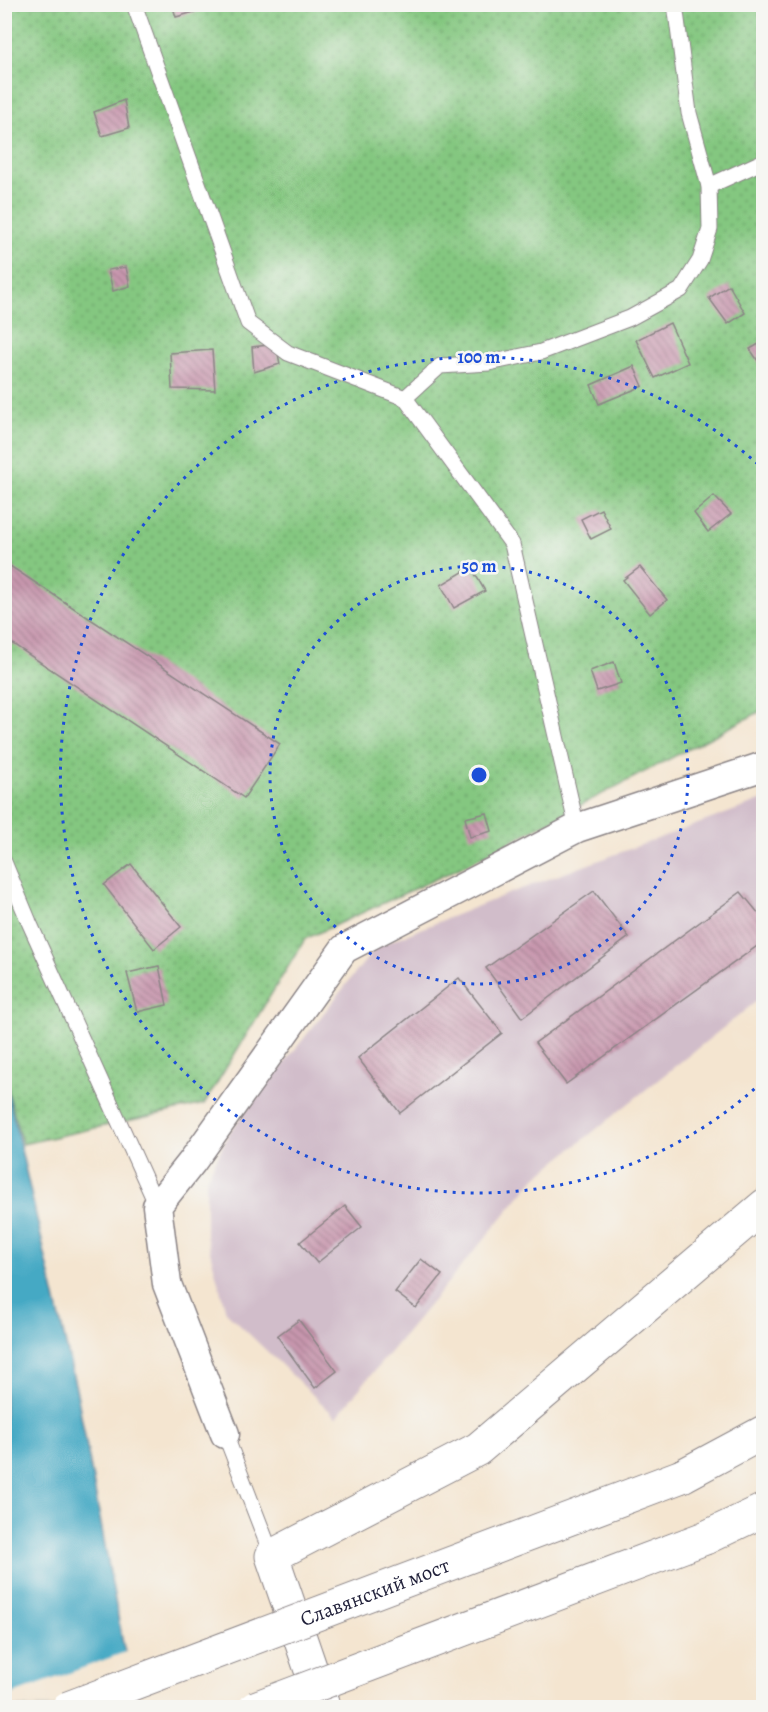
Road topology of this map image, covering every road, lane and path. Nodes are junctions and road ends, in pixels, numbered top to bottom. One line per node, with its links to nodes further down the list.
1 (134, 4): 5 (lane)
2 (675, 4): 4 (lane)
3 (764, 160): 4 (lane)
4 (709, 186): 5 (lane)
5 (405, 398): 7 (lane)
6 (764, 766): 7 (street)
7 (577, 828): 9 (street)
8 (4, 862): 9 (lane)
9 (157, 1206): 12 (street)
10 (764, 1206): 14 (main road)
11 (764, 1432): 15 (main road, Славянский мост, bridge)
12 (225, 1434): 14 (lane)
13 (764, 1510): 16 (main road, bridge)
14 (272, 1556): 17 (main road)
15 (68, 1707)
16 (255, 1707)
17 (324, 1707)

